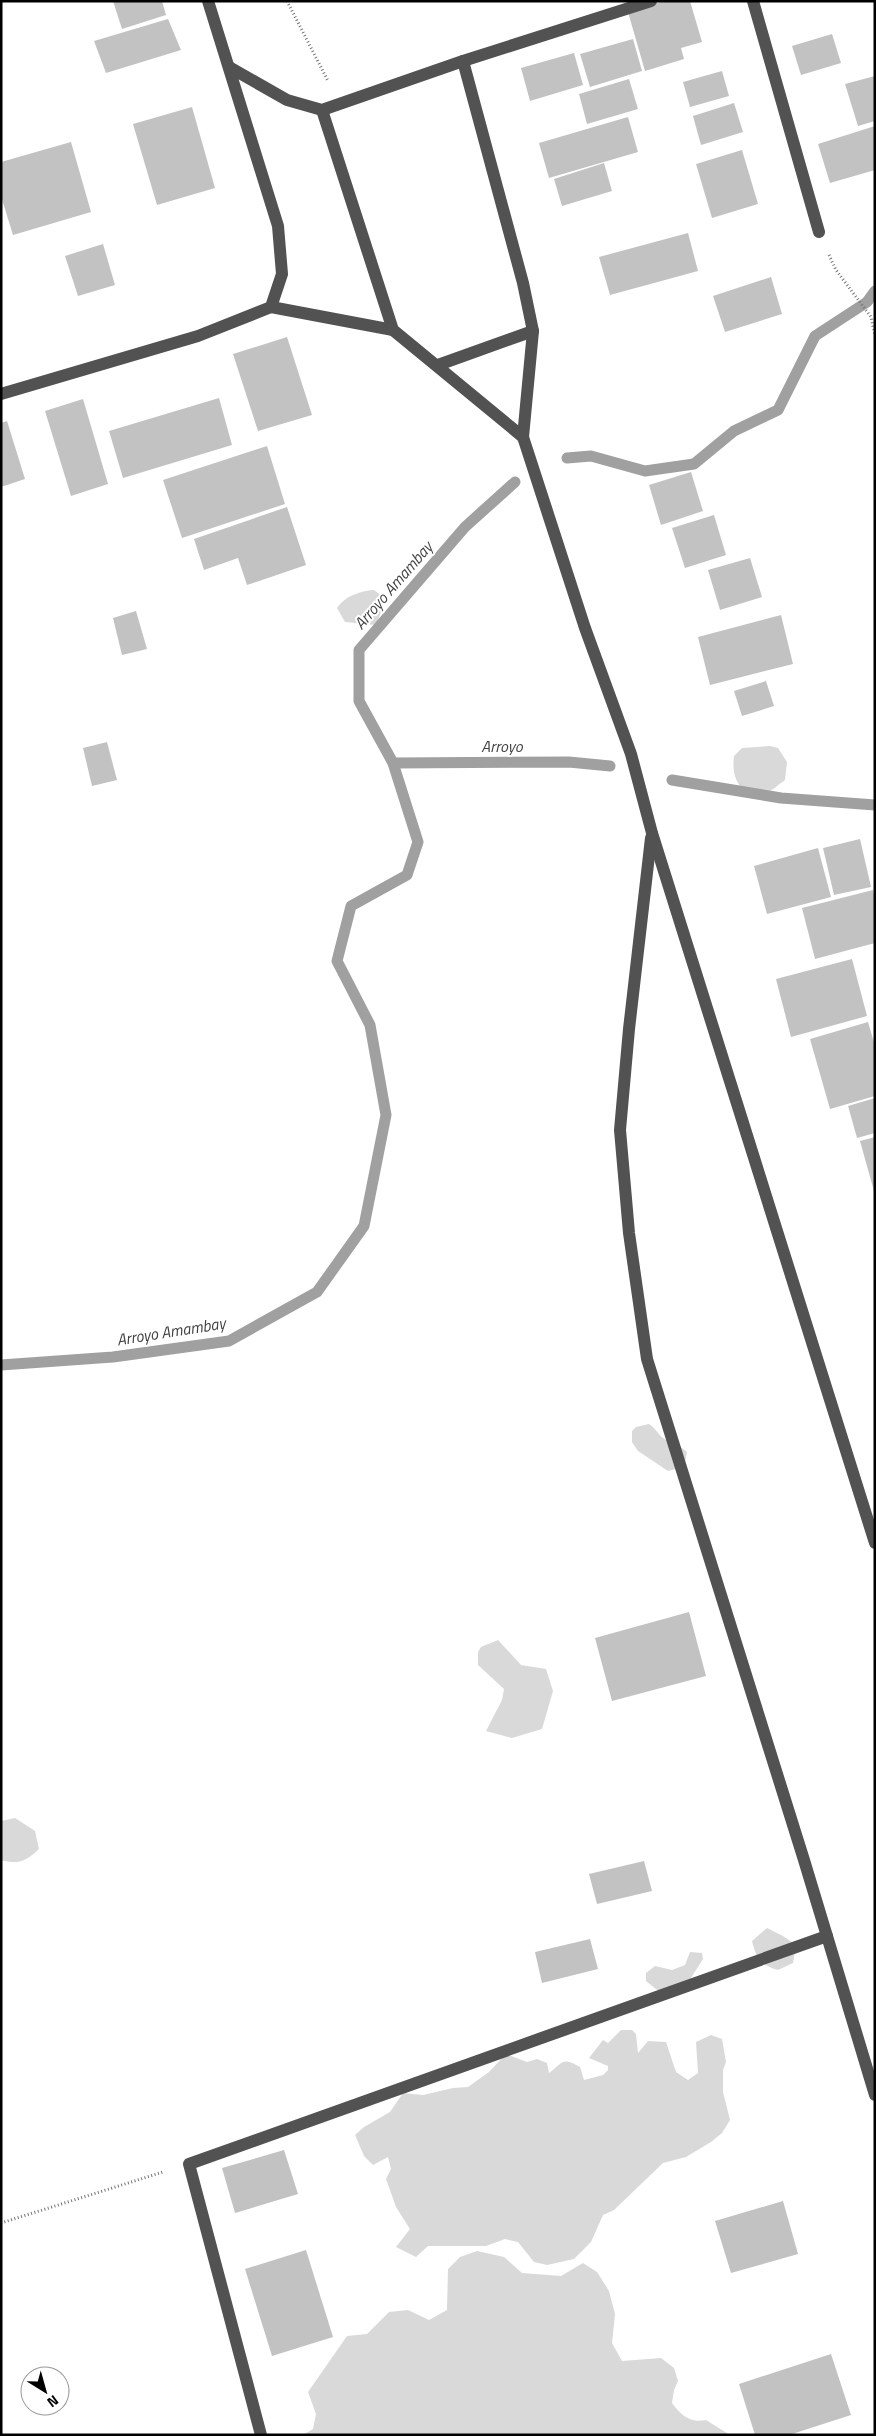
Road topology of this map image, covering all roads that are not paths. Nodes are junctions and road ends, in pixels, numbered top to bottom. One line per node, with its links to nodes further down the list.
1 (208, 1): 5 (street)
2 (651, 1): 4 (street)
3 (754, 1): 7 (street)
4 (463, 61): 6 (street); 10 (street)
5 (230, 67): 6 (street); 8 (street)
6 (322, 110): 9 (street)
7 (819, 232)
8 (271, 307): 9 (street); 12 (street)
9 (393, 330): 11 (street)
10 (533, 331): 11 (street); 13 (street)
11 (438, 365): 13 (street)
12 (1, 394)
13 (523, 436): 14 (street)
14 (652, 833): 15 (street); 16 (street)
15 (875, 1543)
16 (827, 1936): 17 (street); 18 (street)
17 (875, 2095)
18 (261, 2435)

